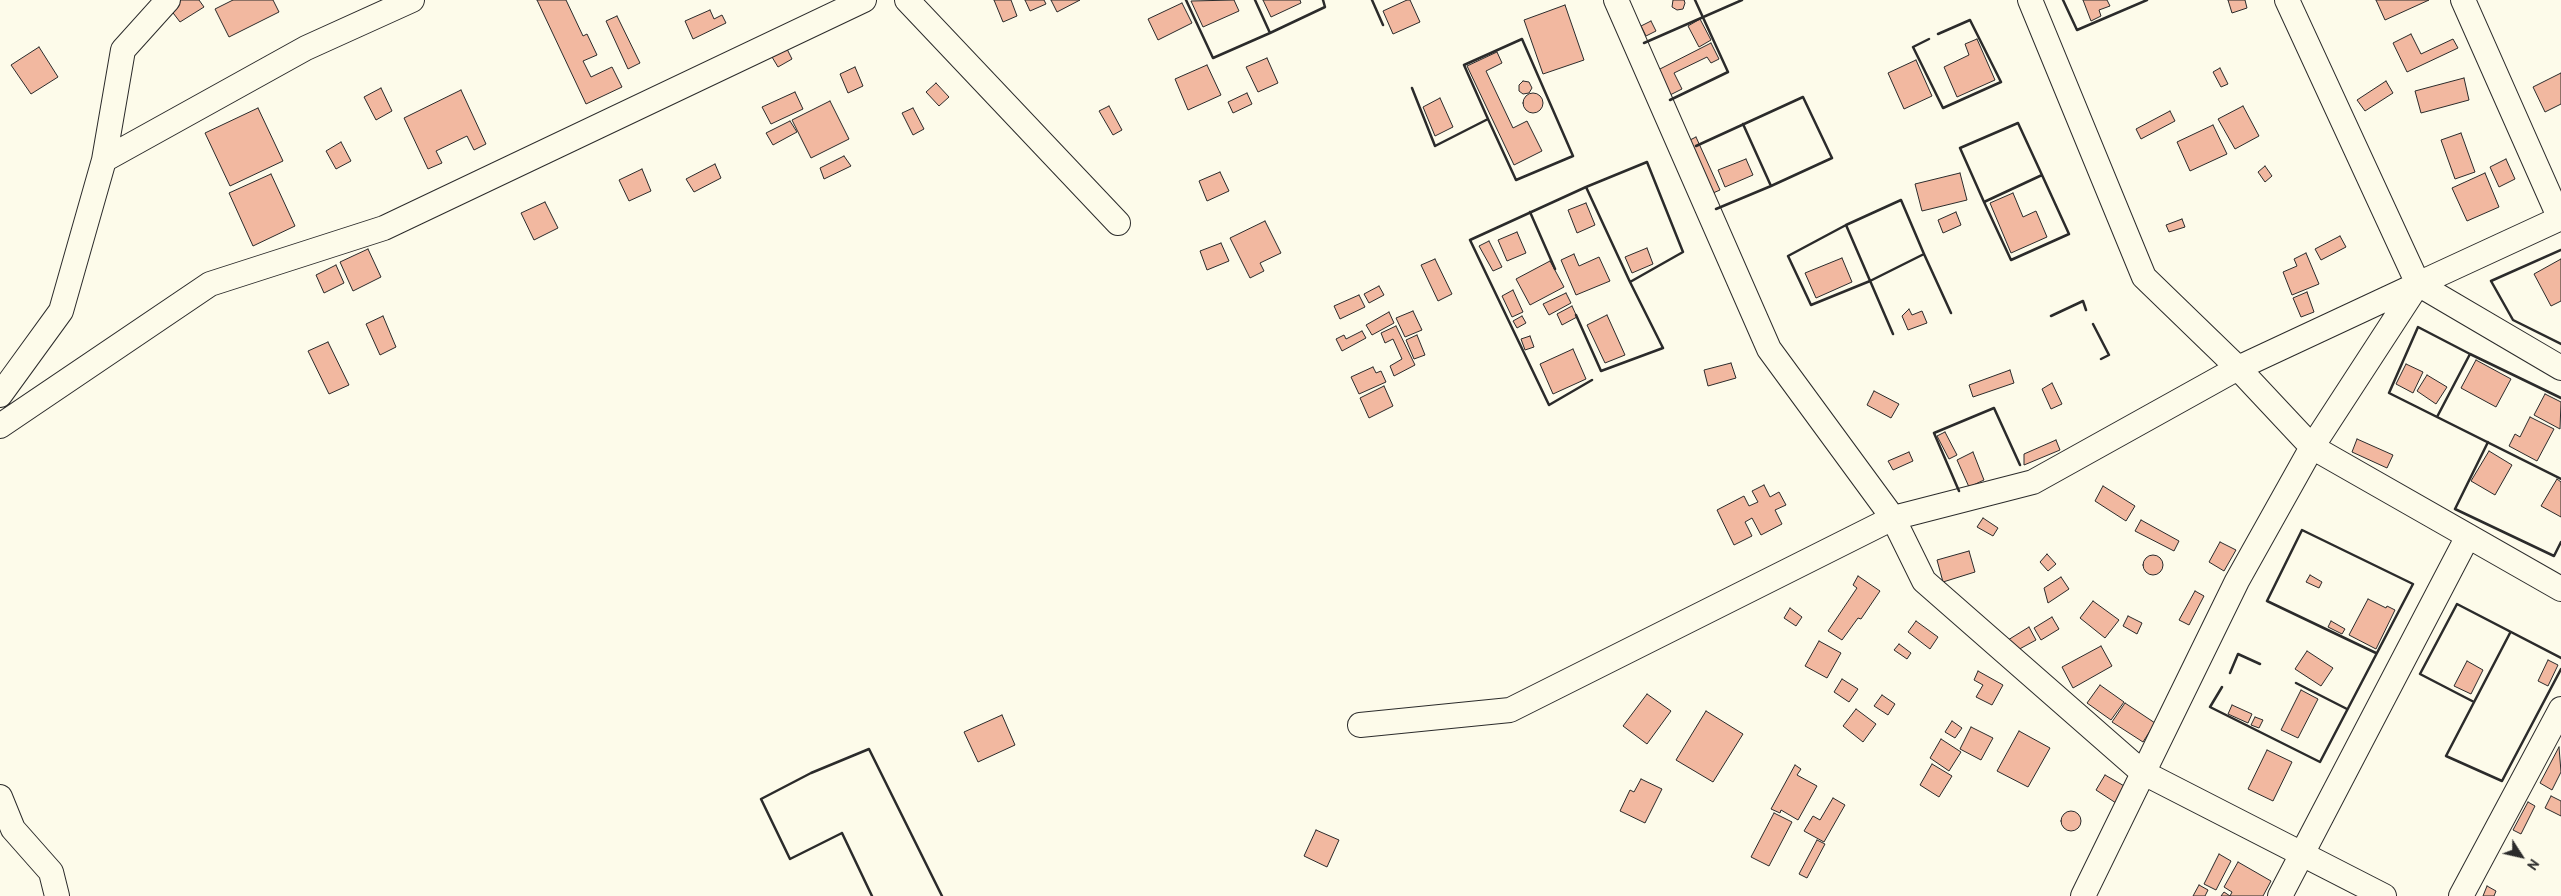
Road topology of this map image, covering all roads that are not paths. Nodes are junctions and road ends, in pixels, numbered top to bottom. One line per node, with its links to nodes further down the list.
1 (168, 0): 9 (street)
2 (412, 0): 9 (street)
3 (864, 0): 16 (street)
4 (907, 0): 11 (street)
5 (1616, 0): 18 (street)
6 (2030, 0): 13 (street)
7 (2287, 0): 12 (street)
8 (2463, 0): 10 (street)
9 (104, 160): 15 (street)
10 (2560, 218): 12 (street)
11 (1118, 223)
12 (2418, 284): 13 (street); 14 (street); 17 (street)
13 (2238, 368): 17 (street); 18 (street)
14 (2561, 368)
15 (0, 395)
16 (0, 426)
17 (2312, 447): 19 (street); 23 (street)
18 (1893, 518): 22 (street); 23 (street)
19 (2468, 536): 20 (street); 25 (street)
20 (2561, 589)
21 (2561, 709): 30 (street)
22 (1360, 725)
23 (2142, 772): 25 (street); 27 (street)
24 (0, 797): 26 (street)
25 (2301, 854): 28 (street); 29 (street)
26 (57, 896)
27 (2083, 896)
28 (2280, 896)
29 (2384, 896)
30 (2461, 896)

